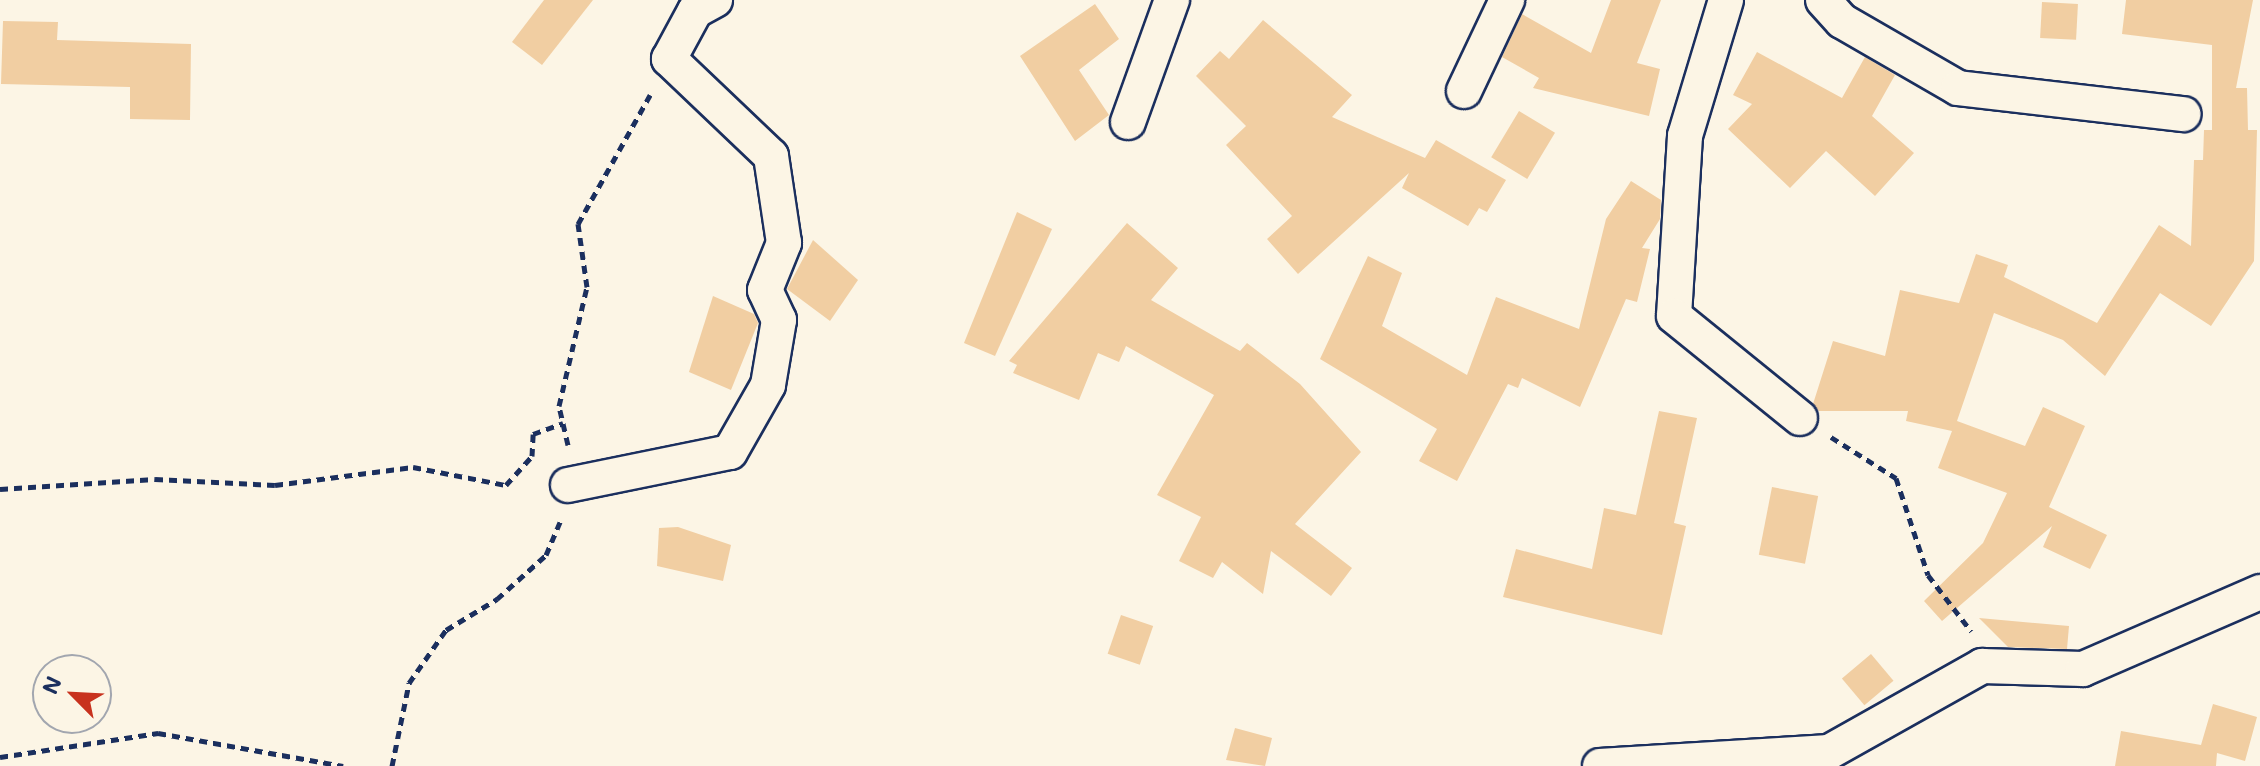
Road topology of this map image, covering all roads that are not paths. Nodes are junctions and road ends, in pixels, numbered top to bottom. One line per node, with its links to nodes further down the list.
1 (715, 0): 10 (street)
2 (1172, 0): 8 (street)
3 (1507, 0): 6 (street)
4 (1726, 0): 9 (street)
5 (1823, 0): 7 (street)
6 (1464, 91)
7 (2184, 114)
8 (1128, 122)
9 (1800, 418)
10 (568, 485)
11 (2260, 592): 12 (street)
12 (1600, 766)

